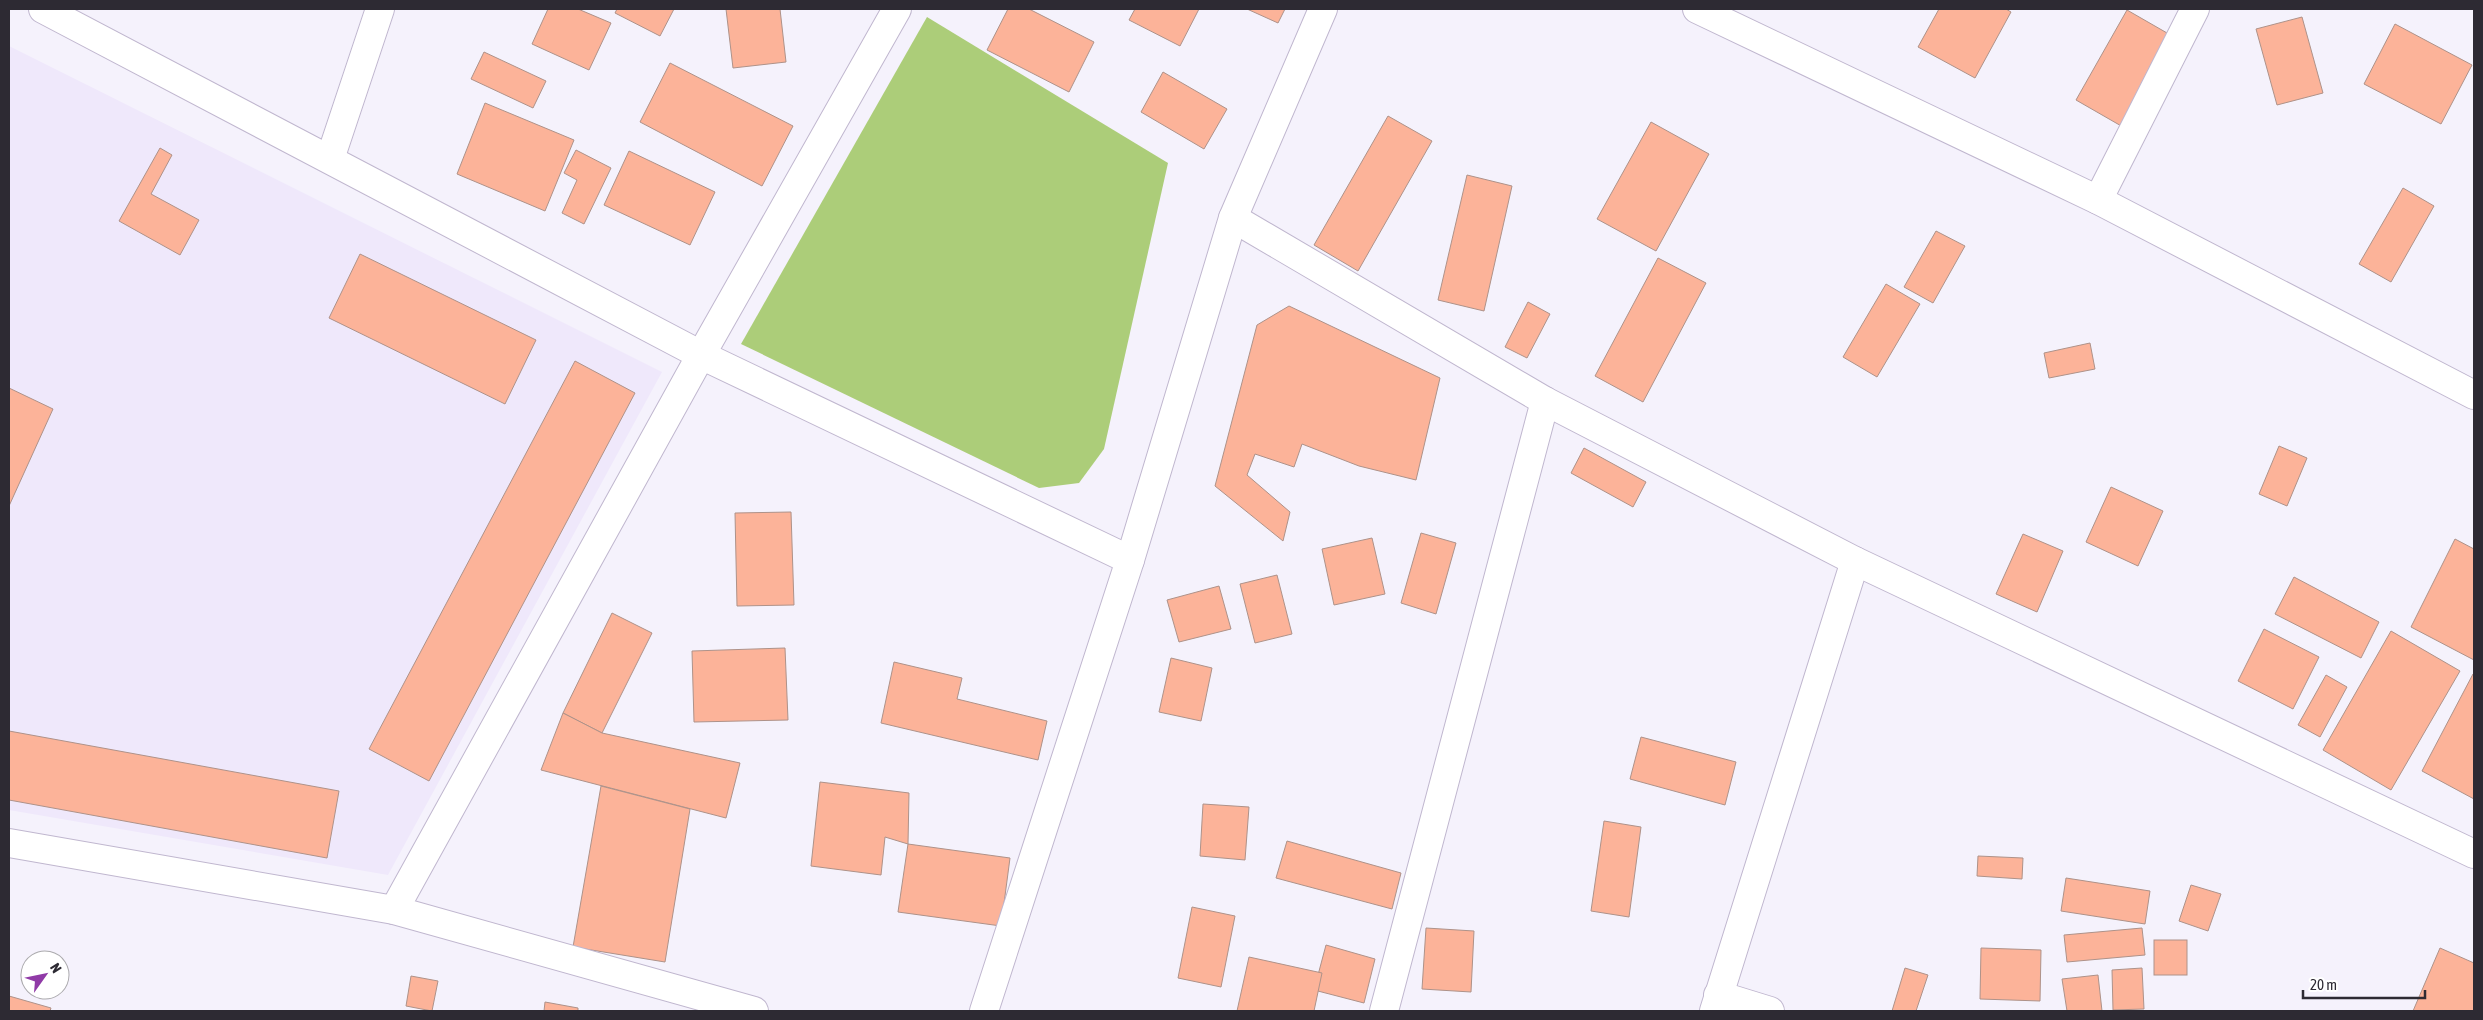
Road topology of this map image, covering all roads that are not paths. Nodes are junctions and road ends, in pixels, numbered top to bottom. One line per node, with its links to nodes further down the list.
1 (43, 9): 7 (street)
2 (380, 9): 7 (street)
3 (897, 9): 10 (street)
4 (1323, 9): 9 (street)
5 (1697, 9): 8 (street)
6 (2195, 9): 8 (street)
7 (330, 159): 10 (street)
8 (2098, 200): 11 (street)
9 (1233, 218): 12 (street); 13 (street)
10 (701, 355): 13 (street); 17 (street)
11 (2474, 395)
12 (1545, 401): 14 (street); 21 (street)
13 (1130, 560): 20 (street)
14 (1855, 561): 16 (street); 18 (street)
15 (9, 844): 17 (street)
16 (2474, 854)
17 (394, 910): 19 (street)
18 (1716, 1003): 22 (street)
19 (754, 1011)
20 (984, 1011)
21 (1384, 1011)
22 (1770, 1011)

